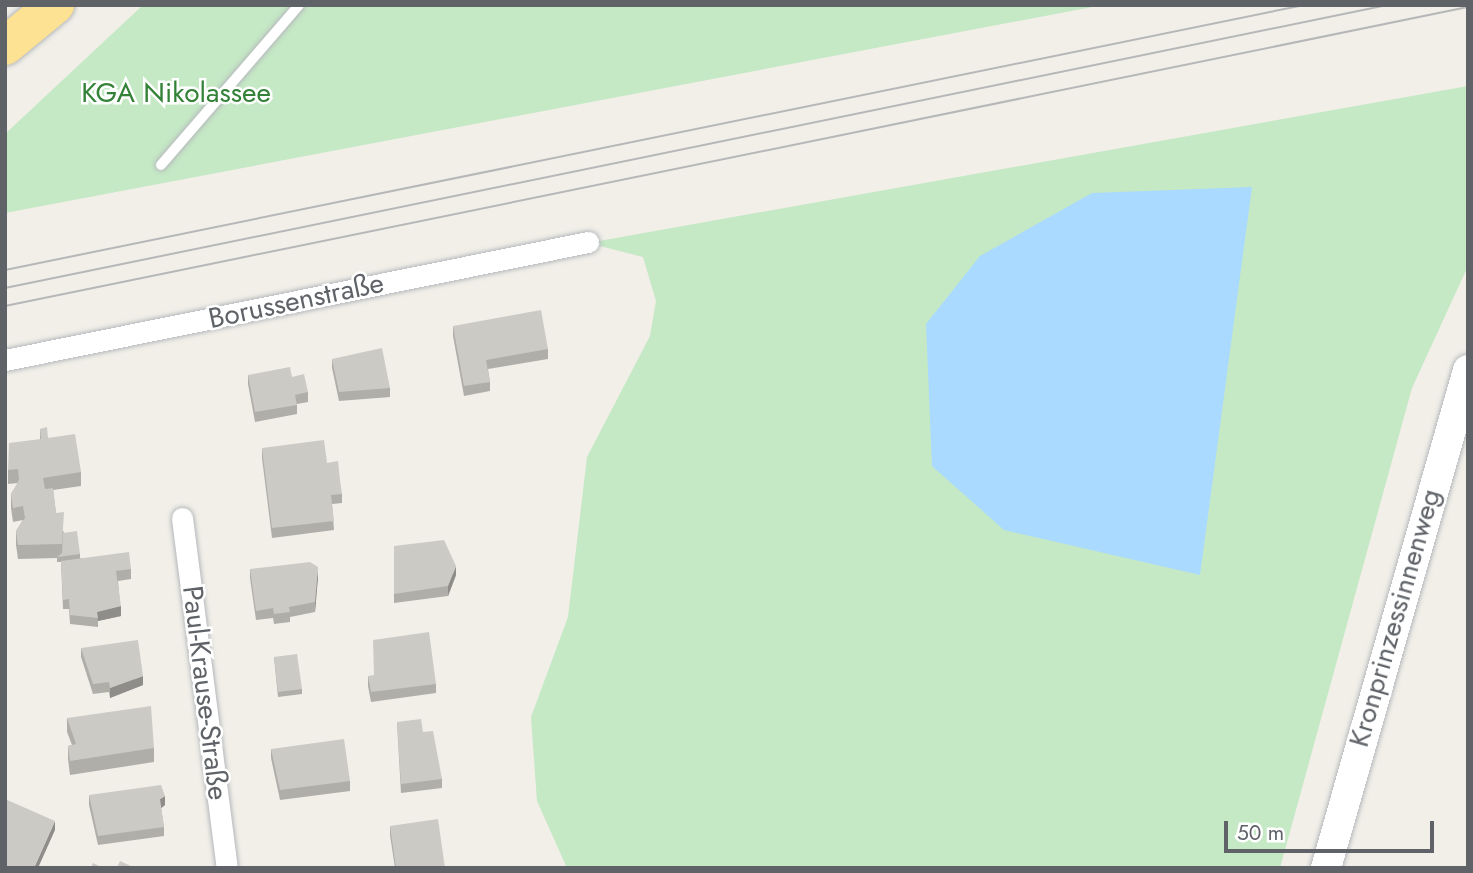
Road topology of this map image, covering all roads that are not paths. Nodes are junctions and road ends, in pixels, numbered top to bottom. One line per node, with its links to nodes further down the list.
1 (55, 5): 3 (highway)
2 (299, 5): 4 (lane)
3 (5, 46)
4 (161, 165)
5 (588, 242): 6 (street, Borussenstraße)
6 (5, 360)
7 (1468, 370): 10 (main road, Kronprinzessinnenweg)
8 (182, 518): 9 (street, Paul-Krause-Straße)
9 (227, 868)
10 (1326, 868)

